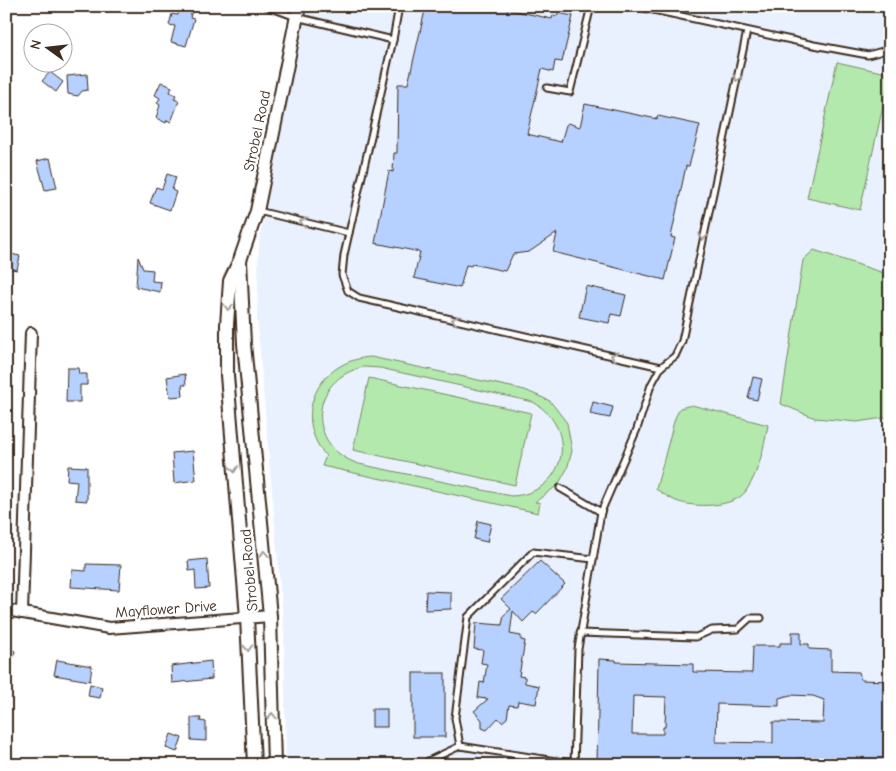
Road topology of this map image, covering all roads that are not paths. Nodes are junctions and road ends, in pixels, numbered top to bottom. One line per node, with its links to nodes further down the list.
1 (266, 6): 5 (lane)
2 (399, 6): 7 (lane)
3 (591, 6): 9 (lane)
4 (635, 6): 6 (lane)
5 (298, 12): 7 (lane); 10 (street, Strobel Road)
6 (747, 31): 8 (lane); 14 (lane, one-way to 14)
7 (393, 40): 11 (lane)
8 (890, 49)
9 (548, 88)
10 (257, 210): 11 (lane, one-way to 10); 12 (street, Strobel Road)
11 (349, 233): 14 (lane, one-way to 11)
12 (240, 260): 15 (street, Strobel Road); 16 (street, Strobel Road, one-way to 16)
13 (31, 333): 21 (street)
14 (662, 367): 18 (lane)
15 (247, 374): 16 (street); 22 (street, Strobel Road, one-way to 15)
16 (227, 375): 23 (street, Strobel Road, one-way to 23)
17 (560, 488): 18 (lane)
18 (602, 512): 19 (lane)
19 (593, 559): 25 (lane); 26 (lane)
20 (6, 610): 21 (street, Mayflower Drive)
21 (22, 613): 23 (street, Mayflower Drive)
22 (270, 616): 23 (street, Mayflower Drive); 29 (street, Strobel Road, one-way to 22)
23 (247, 617): 28 (street, Strobel Road, one-way to 28)
24 (761, 618): 25 (lane)
25 (580, 633): 27 (lane)
26 (460, 746): 27 (lane); 30 (lane)
27 (574, 764)
28 (254, 765)
29 (274, 765)
30 (427, 765)

